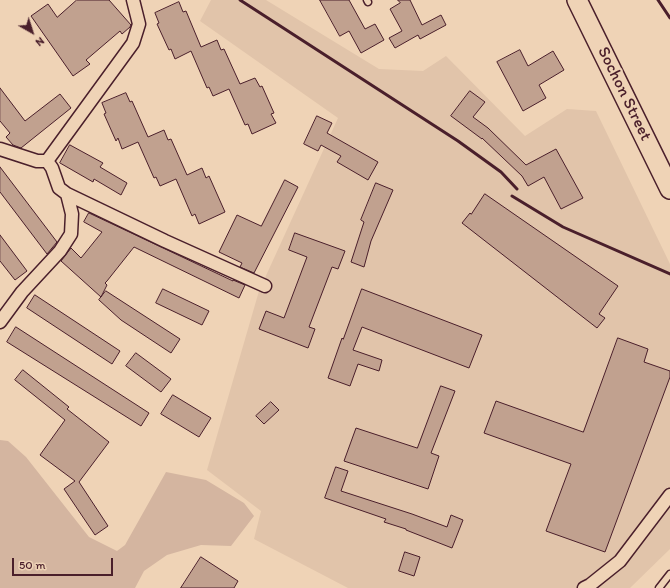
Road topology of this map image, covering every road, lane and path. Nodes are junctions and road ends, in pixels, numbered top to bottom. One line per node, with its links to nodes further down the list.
1 (133, 0): 4 (street)
2 (577, 0): 5 (main road, Sochon Street)
3 (0, 149): 4 (street)
4 (47, 162): 6 (street)
5 (670, 189)
6 (67, 194): 7 (street); 8 (street)
7 (265, 286)
8 (0, 322)
9 (670, 495): 11 (street)
10 (670, 574): 12 (lane)
11 (584, 588)
12 (659, 588)

